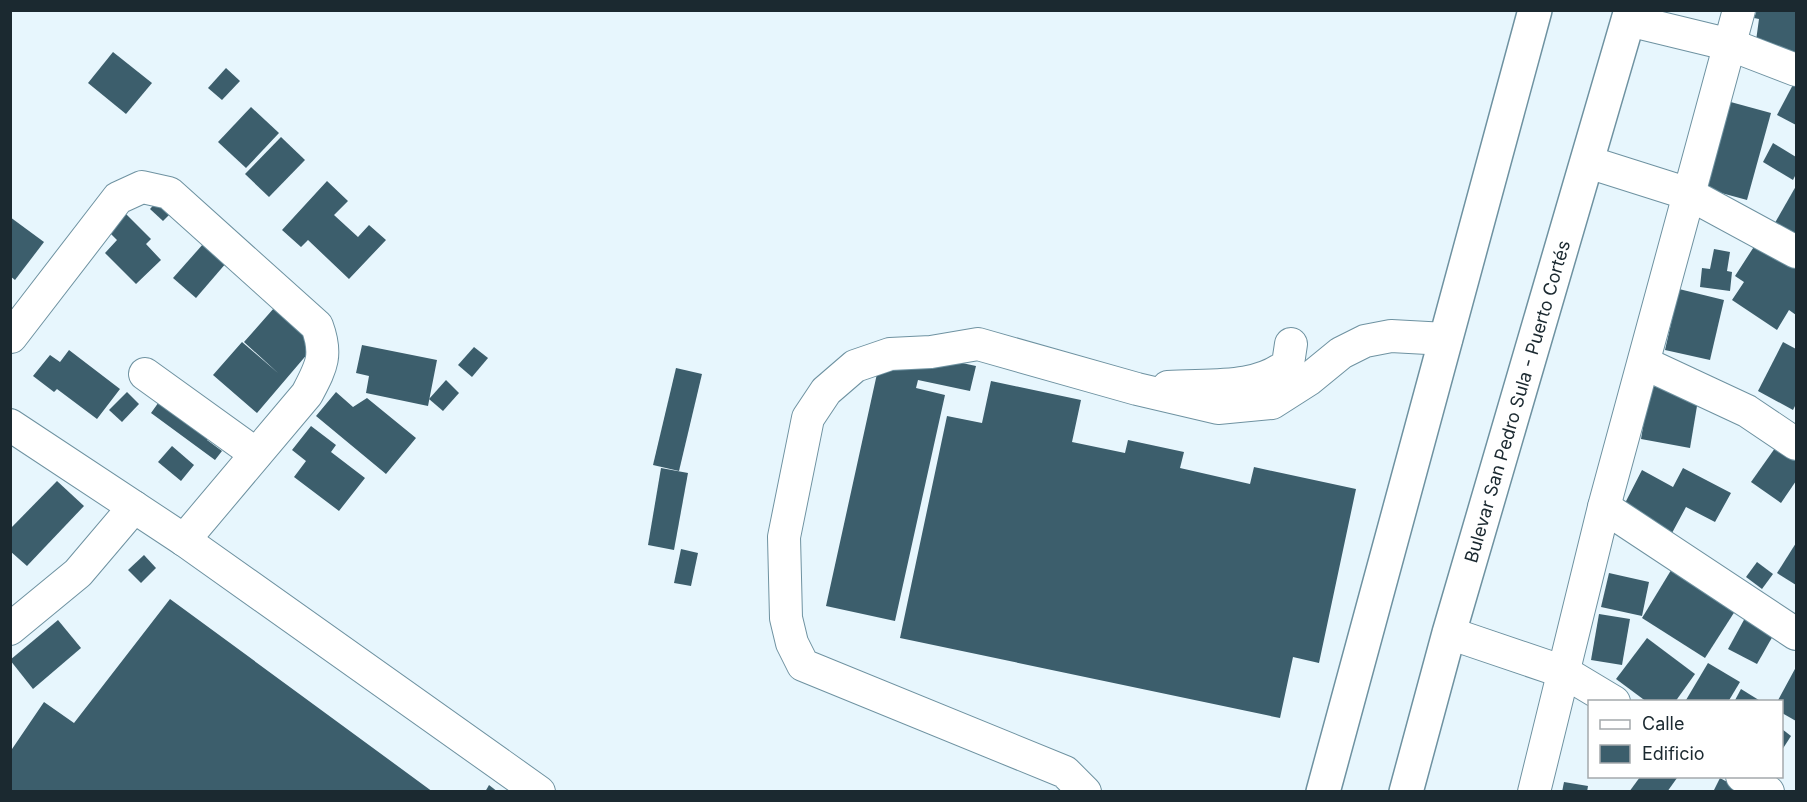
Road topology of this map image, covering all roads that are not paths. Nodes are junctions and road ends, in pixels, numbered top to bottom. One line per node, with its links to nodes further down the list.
1 (1535, 10): 10 (highway)
2 (1739, 10): 4 (street)
3 (1630, 15): 4 (street); 6 (highway, Bulevar San Pedro Sula - Puerto Cortés)
4 (1731, 45): 5 (street); 7 (street)
5 (1797, 70)
6 (1588, 162): 7 (street); 22 (highway, Bulevar San Pedro Sula - Puerto Cortés)
7 (1689, 194): 8 (street); 12 (street)
8 (1797, 252)
9 (11, 337): 17 (street)
10 (1446, 339): 14 (street); 29 (highway)
11 (1291, 344): 14 (street)
12 (1644, 363): 16 (street); 19 (street)
13 (145, 374): 17 (street)
14 (1137, 389): 28 (street)
15 (10, 425): 18 (street)
16 (1797, 444)
17 (256, 454): 20 (street)
18 (134, 507): 20 (street); 21 (street)
19 (1604, 507): 23 (street); 24 (street)
20 (184, 540): 27 (street)
21 (10, 629)
22 (1449, 633): 24 (street); 30 (highway, Bulevar San Pedro Sula - Puerto Cortés)
23 (1797, 634)
24 (1564, 672): 25 (street); 31 (street)
25 (1611, 700)
26 (1745, 778): 32 (street)
27 (539, 792)
28 (1085, 792)
29 (1323, 792)
30 (1406, 792)
31 (1534, 792)
32 (1768, 792)

